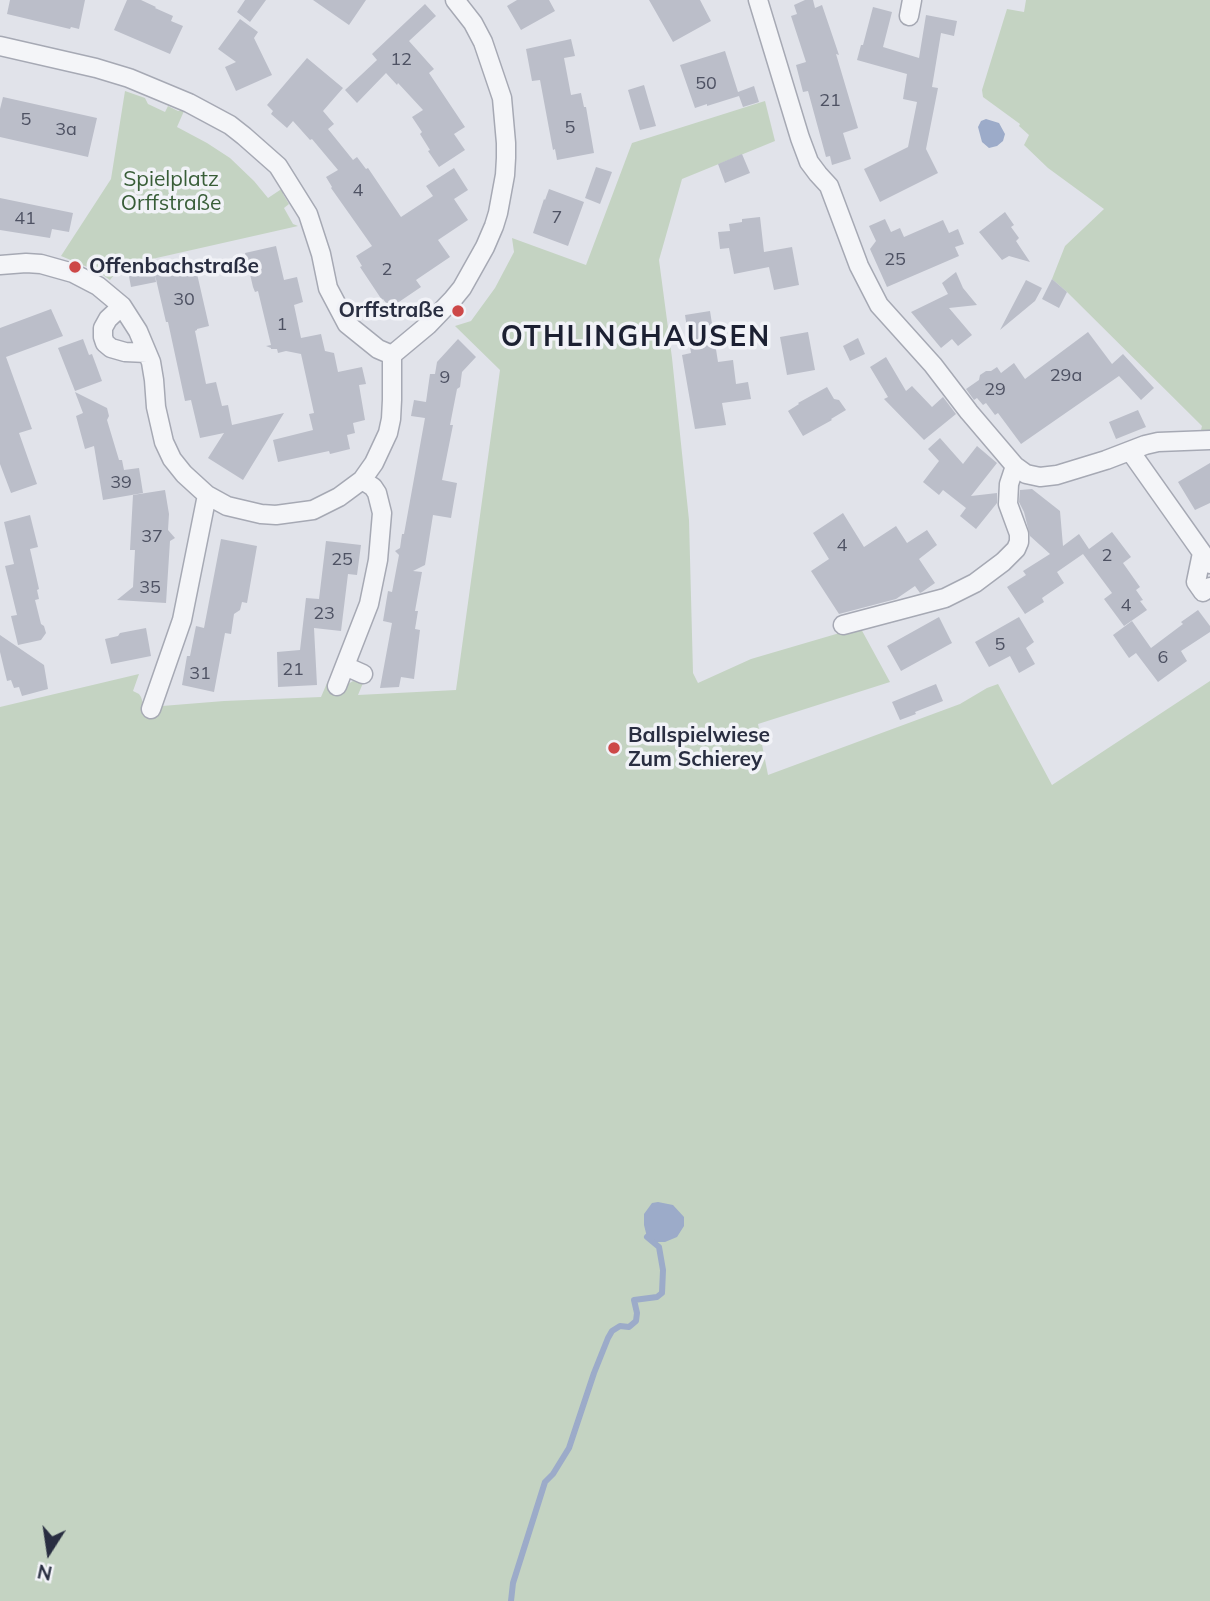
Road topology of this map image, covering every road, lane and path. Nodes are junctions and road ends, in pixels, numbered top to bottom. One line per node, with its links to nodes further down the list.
1 (455, 0): 7 (street)
2 (758, 0): 10 (street)
3 (0, 47): 7 (street)
4 (0, 265): 5 (street)
5 (122, 306): 6 (street); 6 (street)
6 (147, 353): 12 (street)
7 (392, 355): 11 (street)
8 (1210, 440): 9 (street)
9 (1130, 451): 10 (street); 13 (street)
10 (1015, 466): 15 (street)
11 (362, 480): 12 (street); 16 (street)
12 (207, 495): 19 (street)
13 (1206, 558): 14 (street)
14 (1210, 587)
15 (843, 625)
16 (345, 666): 17 (street); 18 (street)
17 (363, 674)
18 (337, 686)
19 (152, 709)

